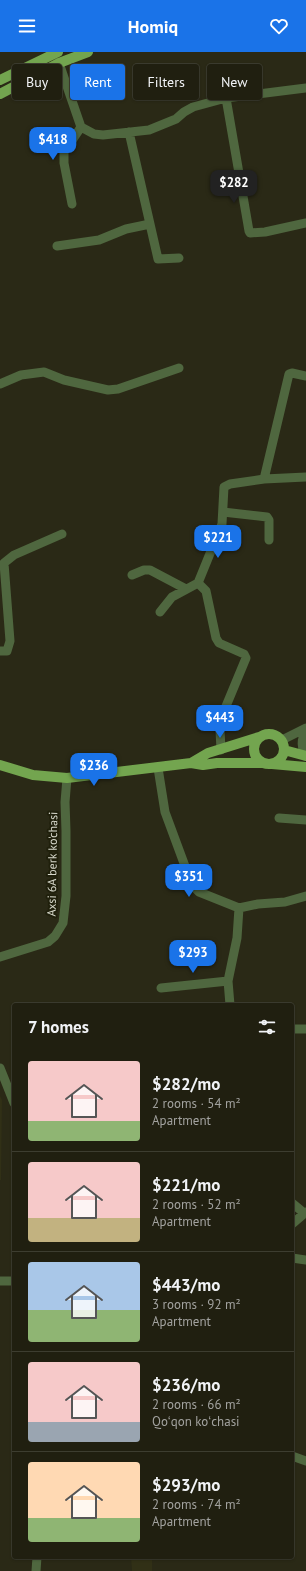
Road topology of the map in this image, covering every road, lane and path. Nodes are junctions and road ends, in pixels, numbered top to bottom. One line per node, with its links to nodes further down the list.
1 (58, 52): 4 (main road)
2 (88, 52): 3 (main road)
3 (59, 63): 6 (main road); 10 (street)
4 (0, 80)
5 (306, 88): 7 (street)
6 (0, 94)
7 (262, 94)
8 (219, 100): 11 (street)
9 (226, 100): 13 (street)
10 (81, 127): 11 (street); 12 (street)
11 (129, 132): 14 (street)
12 (72, 204)
13 (306, 223)
14 (150, 224): 15 (street); 16 (street)
15 (57, 246)
16 (179, 258)
17 (180, 368): 19 (street)
18 (306, 376): 21 (street)
19 (0, 384)
20 (306, 477): 21 (street)
21 (264, 478): 22 (street)
22 (224, 512): 24 (street); 26 (street)
23 (62, 534): 29 (street)
24 (269, 540)
25 (132, 575): 27 (street)
26 (198, 583): 27 (street); 33 (street)
27 (186, 589): 28 (street)
28 (160, 612)
29 (0, 651)
30 (306, 729): 32 (street); 34 (street)
31 (259, 737): 32 (main road); 33 (main road); 36 (main road)
32 (283, 745): 34 (main road); 36 (main road)
33 (221, 750): 35 (main road)
34 (306, 756)
35 (190, 763): 36 (main road); 39 (main road)
36 (267, 763): 38 (main road)
37 (0, 764): 40 (main road)
38 (306, 767)
39 (158, 768): 40 (main road); 44 (street)
40 (67, 778): 45 (street, Axsi 6А berk ko'chasi)
41 (279, 818): 42 (street)
42 (306, 820)
43 (306, 896): 44 (street)
44 (239, 908): 46 (street)
45 (0, 956)
46 (228, 981): 47 (street); 48 (street)
47 (161, 988)
48 (230, 1003)
49 (294, 1029): 50 (street)
50 (306, 1029)
51 (0, 1068): 52 (street)
52 (12, 1098)
53 (294, 1205): 54 (street)
54 (305, 1213): 55 (street)
55 (294, 1222)
56 (294, 1258): 57 (street)
57 (306, 1260)
58 (0, 1281): 59 (street)
59 (12, 1281)
60 (294, 1457): 61 (street)
61 (306, 1461)
62 (37, 1559): 63 (street)
63 (36, 1571)

